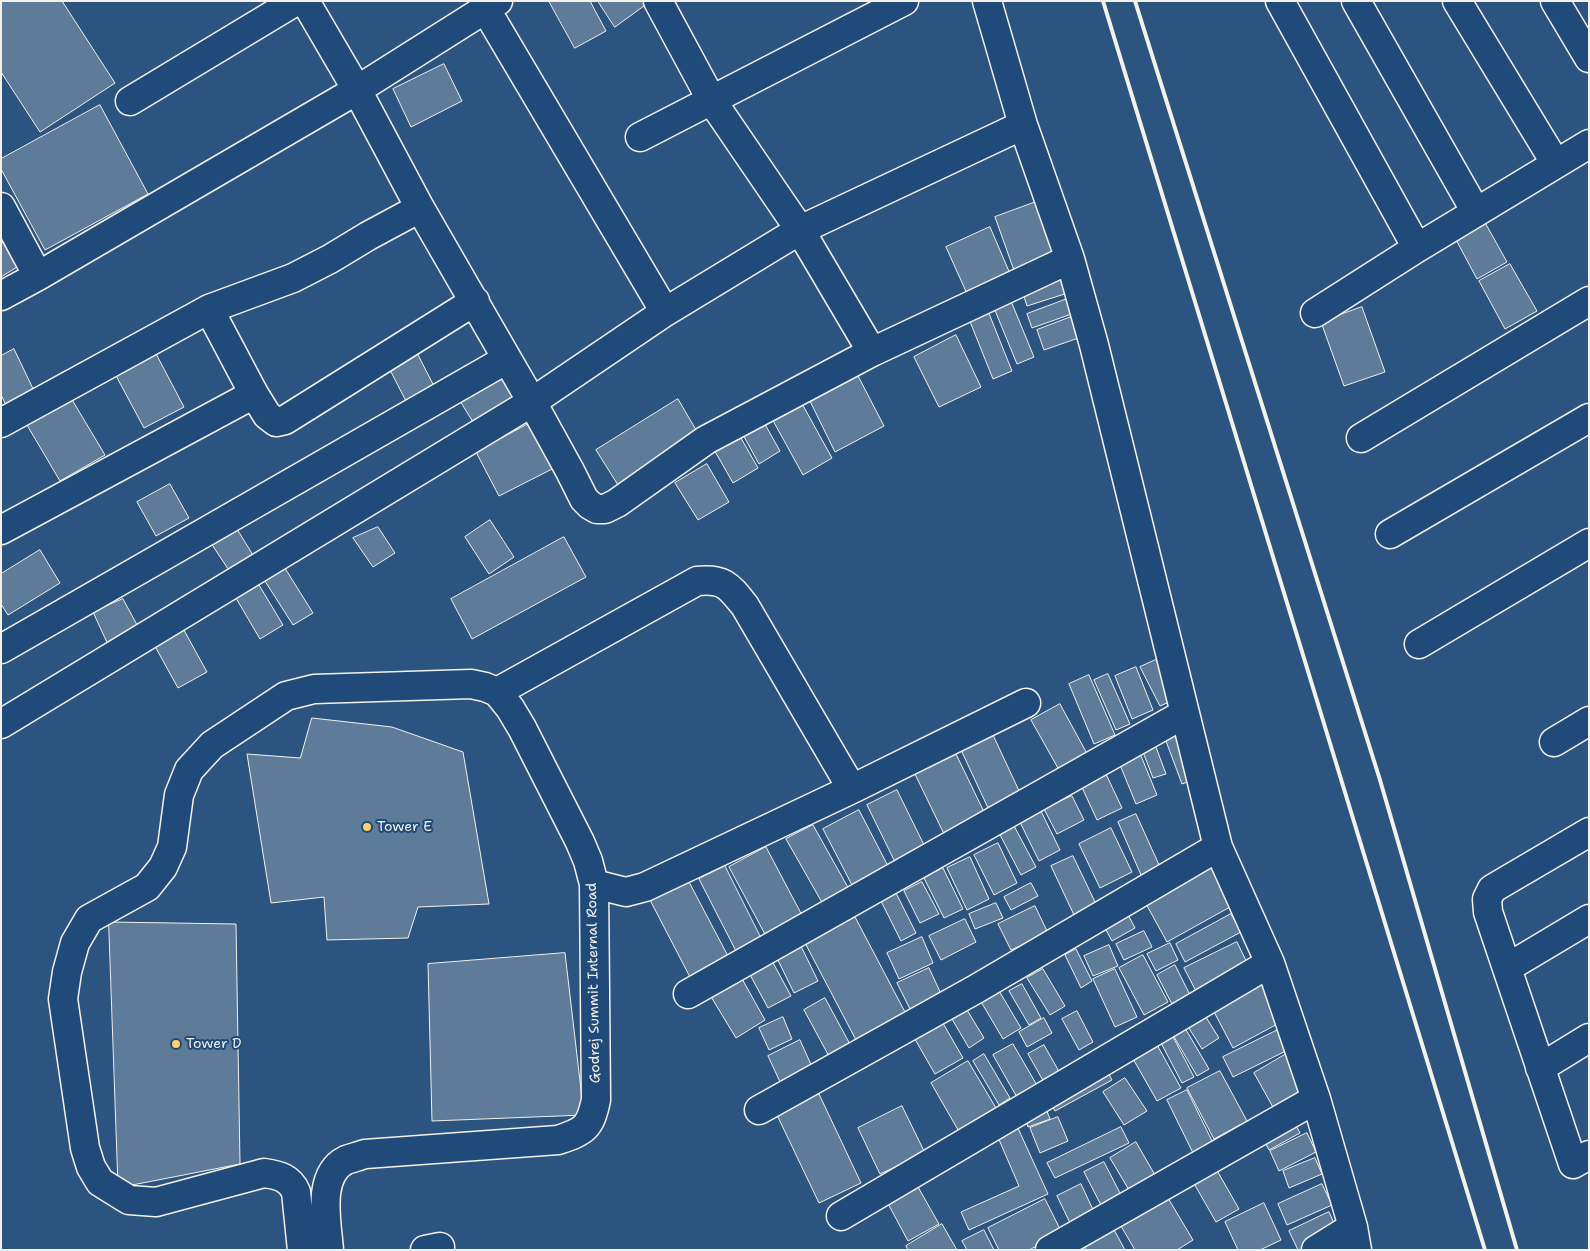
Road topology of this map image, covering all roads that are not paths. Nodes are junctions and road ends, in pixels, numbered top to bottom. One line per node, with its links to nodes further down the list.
1 (296, 1): 13 (street)
2 (306, 1): 12 (street)
3 (658, 1): 14 (street)
4 (904, 1): 14 (street)
5 (987, 1): 15 (street)
6 (1280, 1): 23 (street)
7 (1356, 1): 21 (street)
8 (1457, 1): 18 (street)
9 (1555, 1): 11 (street)
10 (491, 5): 12 (street); 30 (street)
11 (1589, 58)
12 (357, 90): 20 (street); 25 (street)
13 (130, 101)
14 (712, 101): 16 (street); 22 (street)
15 (1023, 125): 22 (street); 24 (street)
16 (640, 137)
17 (1589, 144): 18 (street)
18 (1556, 164): 21 (street)
19 (1, 206): 25 (street)
20 (420, 208): 27 (street); 29 (street)
21 (1476, 212): 23 (street)
22 (800, 230): 30 (street); 32 (street)
23 (1417, 248): 31 (street)
24 (1070, 259): 32 (street); 46 (street)
25 (38, 276): 26 (street)
26 (1, 296)
27 (475, 301): 33 (street); 34 (street)
28 (1589, 301): 38 (street)
29 (209, 309): 34 (street); 37 (street)
30 (665, 312): 35 (street)
31 (1315, 313)
32 (872, 352): 35 (street)
33 (508, 359): 35 (street); 43 (street)
34 (254, 394): 39 (street)
35 (532, 402): 48 (street)
36 (1589, 418): 40 (street)
37 (1, 423)
38 (1361, 438)
39 (1, 530)
40 (1390, 534)
41 (1589, 544): 42 (street)
42 (1419, 644)
43 (1, 649)
44 (497, 692): 50 (street); 53 (street, Godrej Summit Internal Road); 65 (street)
45 (1026, 703): 50 (street)
46 (1184, 714): 52 (street); 57 (street)
47 (1589, 721): 49 (street)
48 (1, 724)
49 (1554, 742)
50 (852, 789): 53 (street)
51 (1589, 832): 56 (street)
52 (1218, 847): 55 (street); 61 (street)
53 (594, 884): 66 (street, Godrej Summit Internal Road)
54 (1589, 919): 56 (street)
55 (1270, 963): 60 (street); 63 (street)
56 (1506, 968): 59 (street)
57 (688, 994)
58 (1589, 1038): 59 (street)
59 (1540, 1068): 62 (street)
60 (1316, 1099): 64 (street); 67 (street)
61 (759, 1110)
62 (1589, 1155)
63 (841, 1216)
64 (1355, 1239): 68 (street)
65 (302, 1250)
66 (329, 1250)
67 (1050, 1250)
68 (1316, 1250)

